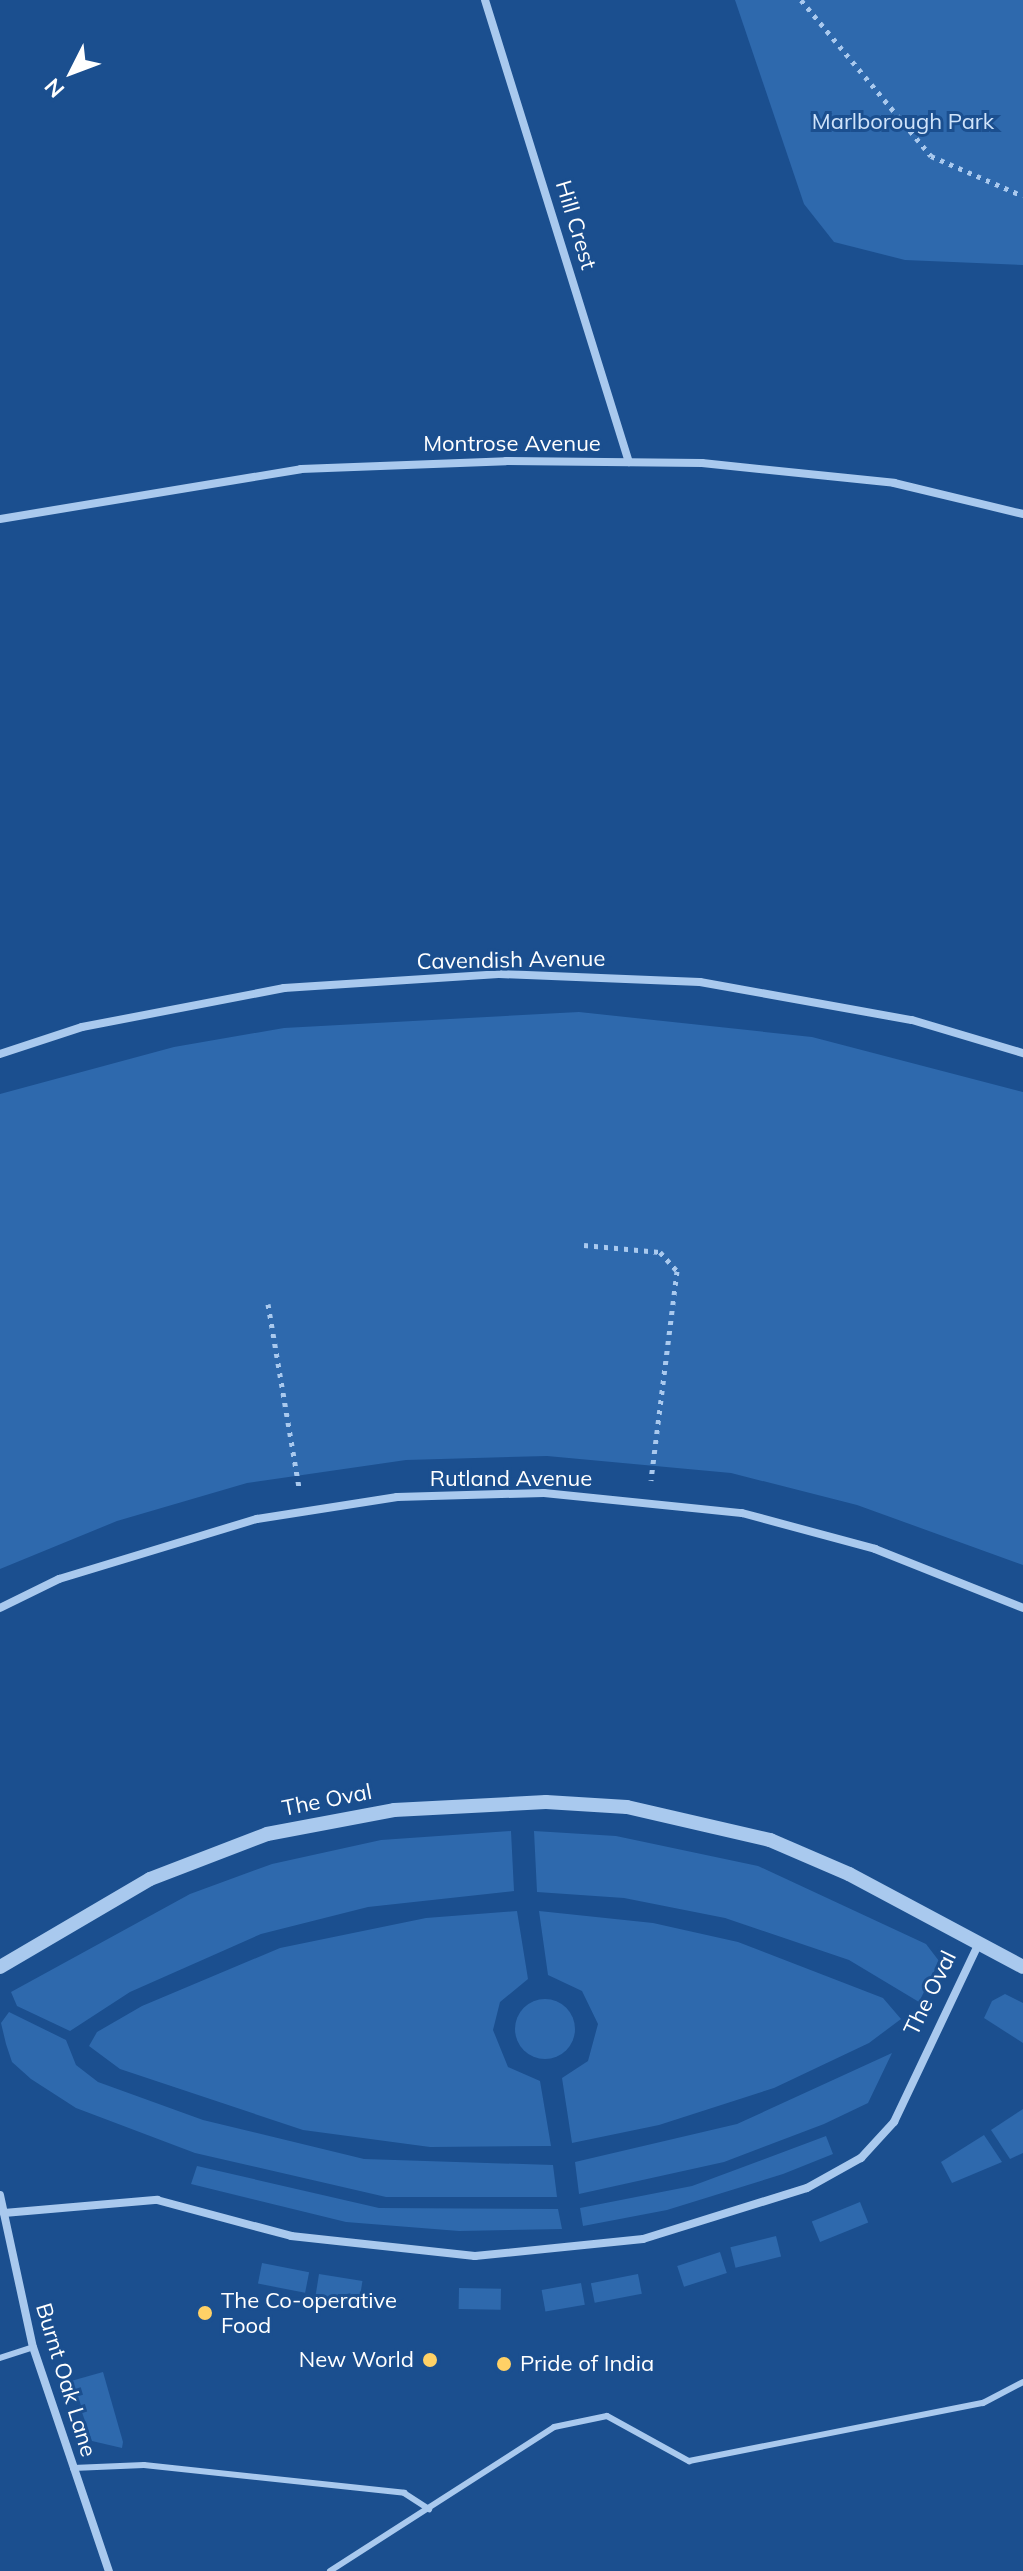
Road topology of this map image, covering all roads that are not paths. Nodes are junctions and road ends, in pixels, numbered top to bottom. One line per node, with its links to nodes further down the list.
1 (485, 0): 2 (street, Hill Crest)
2 (629, 462): 3 (street, Montrose Avenue); 4 (street, Montrose Avenue)
3 (1023, 514)
4 (0, 519)
5 (1023, 1053): 6 (street, Cavendish Avenue)
6 (0, 1054)
7 (0, 1608): 8 (street, Rutland Avenue)
8 (1023, 1608)
9 (979, 1943): 10 (street, The Oval); 11 (street); 13 (street, The Oval)
10 (0, 1967)
11 (1023, 1967)
12 (0, 2195): 13 (street, Burnt Oak Lane)
13 (4, 2213): 14 (street, Burnt Oak Lane)
14 (33, 2347): 15 (lane); 17 (street, Burnt Oak Lane)
15 (0, 2358)
16 (1023, 2382): 18 (lane)
17 (73, 2468): 18 (lane); 19 (street, Burnt Oak Lane)
18 (429, 2509): 20 (lane)
19 (109, 2571)
20 (330, 2571)

